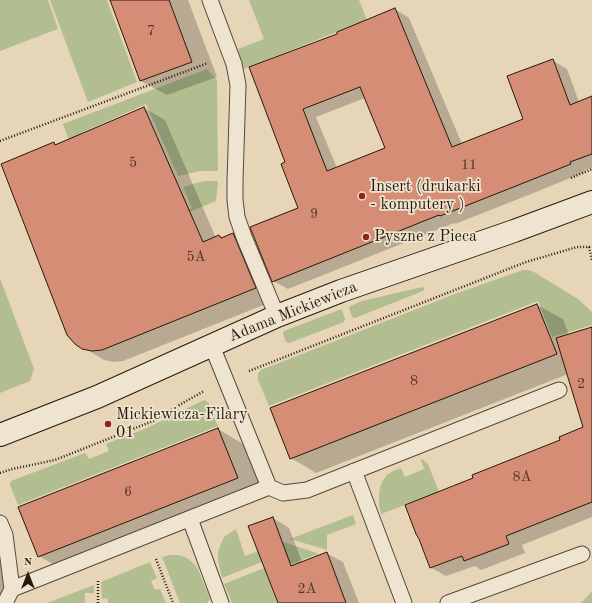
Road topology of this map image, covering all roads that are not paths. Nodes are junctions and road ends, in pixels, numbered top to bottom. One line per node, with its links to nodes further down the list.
1 (210, 0): 3 (lane)
2 (592, 202): 3 (street, Adama Mickiewicza)
3 (277, 316): 4 (street, Adama Mickiewicza)
4 (212, 346): 6 (street, Adama Mickiewicza); 8 (lane)
5 (558, 390): 7 (lane)
6 (0, 435)
7 (354, 471): 8 (lane); 15 (lane)
8 (270, 487): 9 (lane)
9 (190, 519): 12 (lane); 14 (lane)
10 (0, 523): 12 (lane)
11 (582, 554): 16 (lane)
12 (12, 589): 13 (lane)
13 (5, 603)
14 (222, 603)
15 (404, 603)
16 (448, 603)

